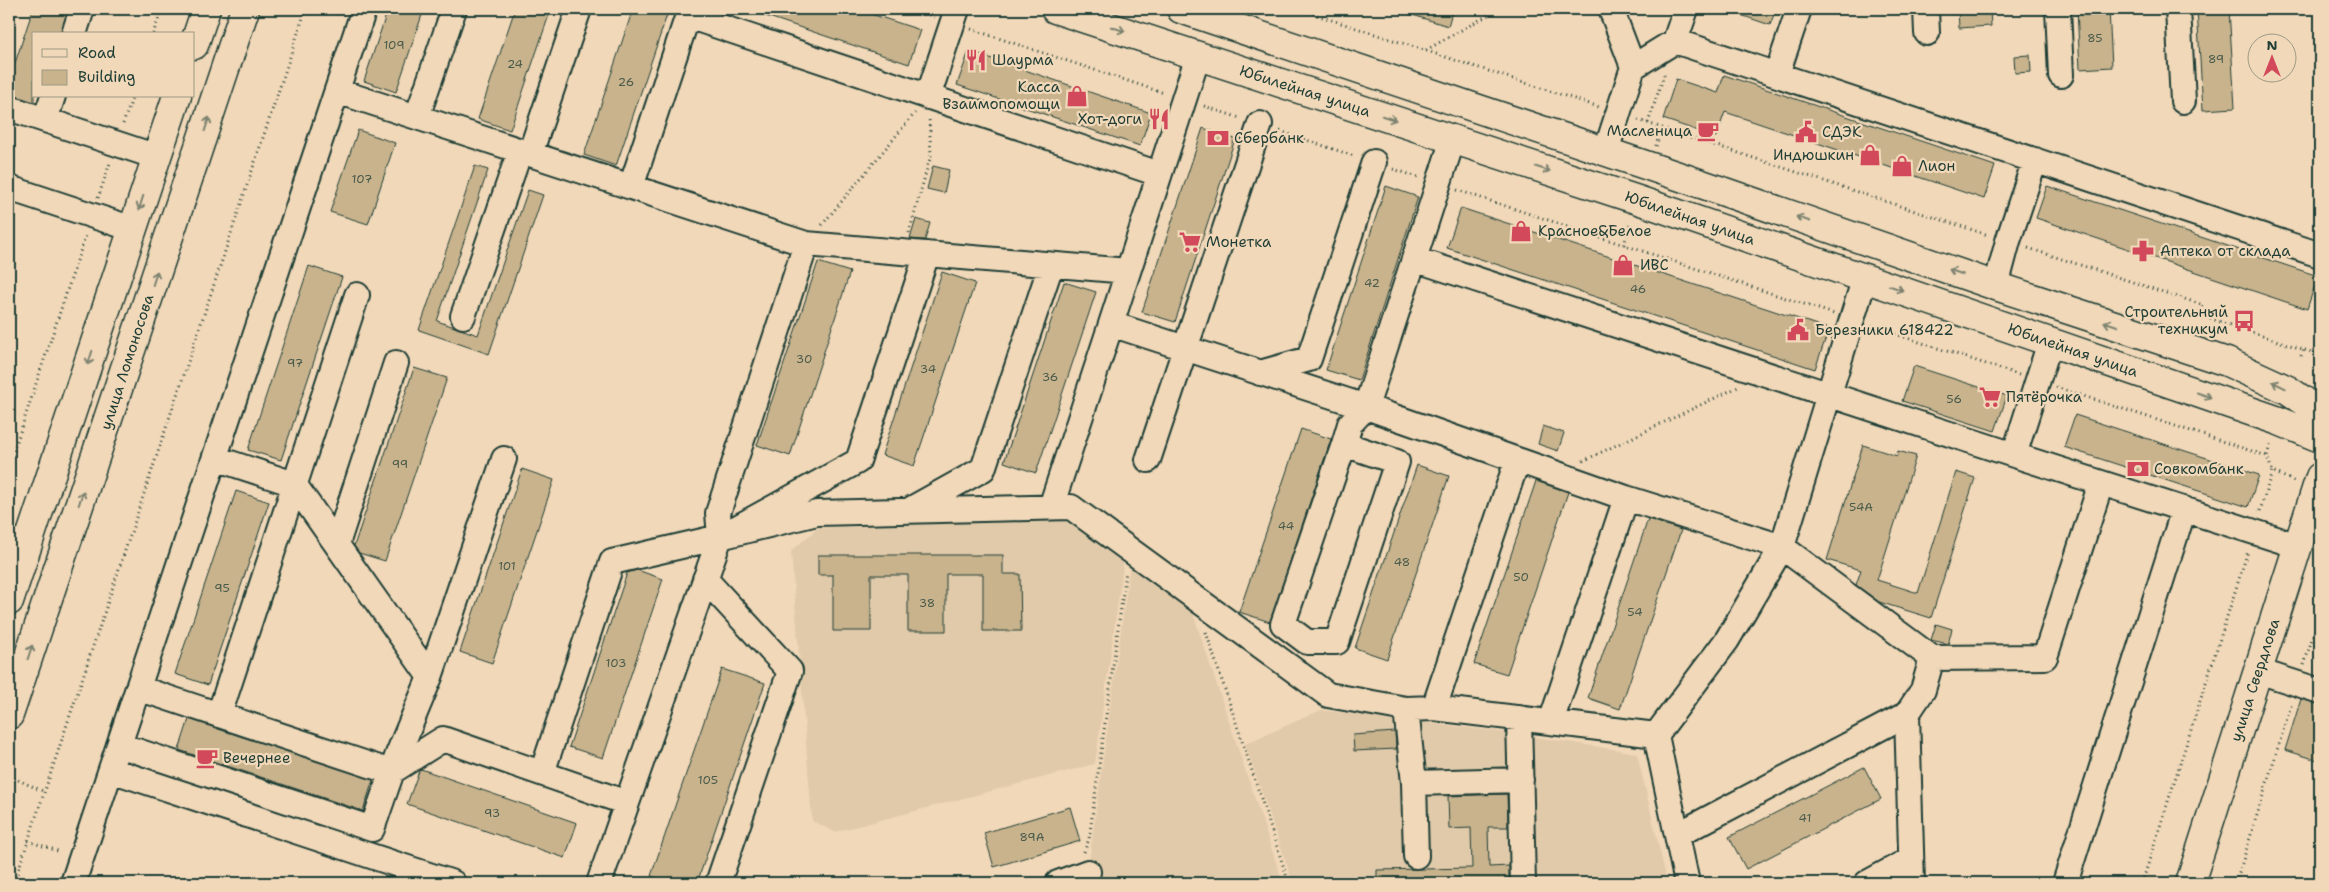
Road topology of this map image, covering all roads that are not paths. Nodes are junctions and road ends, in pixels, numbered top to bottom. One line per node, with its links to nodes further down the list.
1 (82, 9): 17 (street)
2 (206, 9): 20 (main road)
3 (245, 9): 93 (main road, улица Ломоносова, one-way to 3)
4 (364, 9): 25 (street)
5 (454, 9): 31 (street)
6 (578, 9): 35 (street)
7 (1055, 9): 21 (main road, Юбилейная улица, one-way to 21)
8 (1180, 9): 36 (main road)
9 (1611, 9): 22 (street)
10 (1686, 9): 19 (street)
11 (1799, 9): 23 (street)
12 (1926, 9): 18 (street)
13 (2058, 9): 24 (street)
14 (2178, 9): 29 (street)
15 (689, 12): 26 (street); 41 (street)
16 (955, 16): 26 (street)
17 (75, 32)
18 (1927, 33)
19 (1675, 40): 22 (street); 23 (street)
20 (195, 43)
21 (1198, 56): 34 (main road, Юбилейная улица, one-way to 34); 40 (street)
22 (1633, 67): 36 (street)
23 (1776, 74): 38 (street)
24 (2061, 75)
25 (337, 91): 31 (street); 65 (street)
26 (928, 97): 40 (street)
27 (52, 98): 32 (street)
28 (176, 98): 37 (main road)
29 (2182, 101)
30 (9, 108): 32 (street)
31 (417, 117): 35 (street)
32 (45, 120): 37 (street)
33 (1260, 124): 56 (street)
34 (1453, 140): 47 (street); 50 (main road, Юбилейная улица, one-way to 50)
35 (525, 152): 41 (street); 53 (street)
36 (1606, 152): 51 (main road, one-way to 36)
37 (156, 157): 43 (main road, one-way to 43)
38 (2035, 160): 46 (street); 51 (street)
39 (1374, 162): 58 (street)
40 (1159, 174): 49 (street)
41 (631, 187): 44 (street)
42 (9, 188): 43 (street)
43 (132, 229): 77 (main road, one-way to 77)
44 (806, 244): 45 (street); 76 (street)
45 (927, 254): 48 (street); 76 (street)
46 (2320, 255)
47 (1414, 260): 59 (street); 60 (street)
48 (1051, 264): 49 (street); 75 (street)
49 (1128, 272): 54 (street)
50 (1865, 277): 55 (main road, Юбилейная улица, one-way to 55); 59 (street)
51 (1996, 286): 61 (main road, one-way to 51)
52 (356, 294): 70 (street)
53 (463, 316)
54 (1111, 324): 56 (street); 73 (street)
55 (2050, 342): 62 (main road, Юбилейная улица, one-way to 62); 64 (street)
56 (1187, 349): 58 (street); 67 (street)
57 (396, 363): 78 (street)
58 (1260, 373): 60 (street)
59 (1828, 395): 64 (street); 80 (street)
60 (1366, 407): 63 (street); 68 (street)
61 (2320, 412)
62 (2320, 438)
63 (1344, 444): 83 (street); 83 (street)
64 (2014, 455): 69 (street)
65 (215, 458): 70 (street); 89 (street)
66 (504, 459): 87 (street)
67 (1148, 460)
68 (1517, 461): 72 (street); 90 (street)
69 (2101, 483): 74 (street); 84 (street)
70 (294, 484): 78 (street); 94 (street)
71 (2318, 484): 79 (main road, улица Свердлова)
72 (1626, 498): 80 (street); 96 (street)
73 (1051, 508): 75 (street); 86 (street)
74 (2184, 509): 79 (street); 118 (street)
75 (909, 510): 76 (street)
76 (720, 537): 81 (street); 101 (street)
77 (18, 542): 82 (main road)
78 (336, 544): 87 (street)
79 (2298, 546): 85 (main road, улица Свердлова)
80 (1782, 547): 84 (street); 97 (street)
81 (705, 579): 104 (street); 113 (street)
82 (9, 601)
83 (1307, 642): 86 (street)
84 (1932, 658): 92 (street)
85 (2258, 671): 88 (street); 119 (main road, улица Свердлова)
86 (1297, 672): 91 (street)
87 (430, 677): 100 (street)
88 (2309, 687)
89 (138, 688): 94 (street); 98 (street)
90 (1434, 708): 91 (street); 95 (street)
91 (1406, 709): 103 (street)
92 (1907, 714): 106 (street); 109 (street)
93 (9, 715)
94 (218, 715): 100 (street)
95 (1520, 718): 96 (street); 102 (street)
96 (1551, 722): 97 (street)
97 (1656, 735): 106 (street)
98 (119, 745): 99 (street); 105 (street)
99 (111, 770): 107 (street); 110 (street)
100 (392, 772): 101 (street); 105 (street)
101 (542, 773): 104 (street)
102 (1521, 780): 103 (street); 114 (street)
103 (1414, 783): 108 (street)
104 (627, 803): 112 (street)
105 (372, 829): 107 (street)
106 (1677, 835): 115 (street)
107 (364, 854): 111 (street)
108 (1416, 856)
109 (1912, 859): 116 (street); 117 (street)
110 (73, 883)
111 (453, 883)
112 (599, 883)
113 (718, 883)
114 (1523, 883)
115 (1687, 883)
116 (1867, 883)
117 (1912, 883)
118 (2065, 883)
119 (2190, 883)

